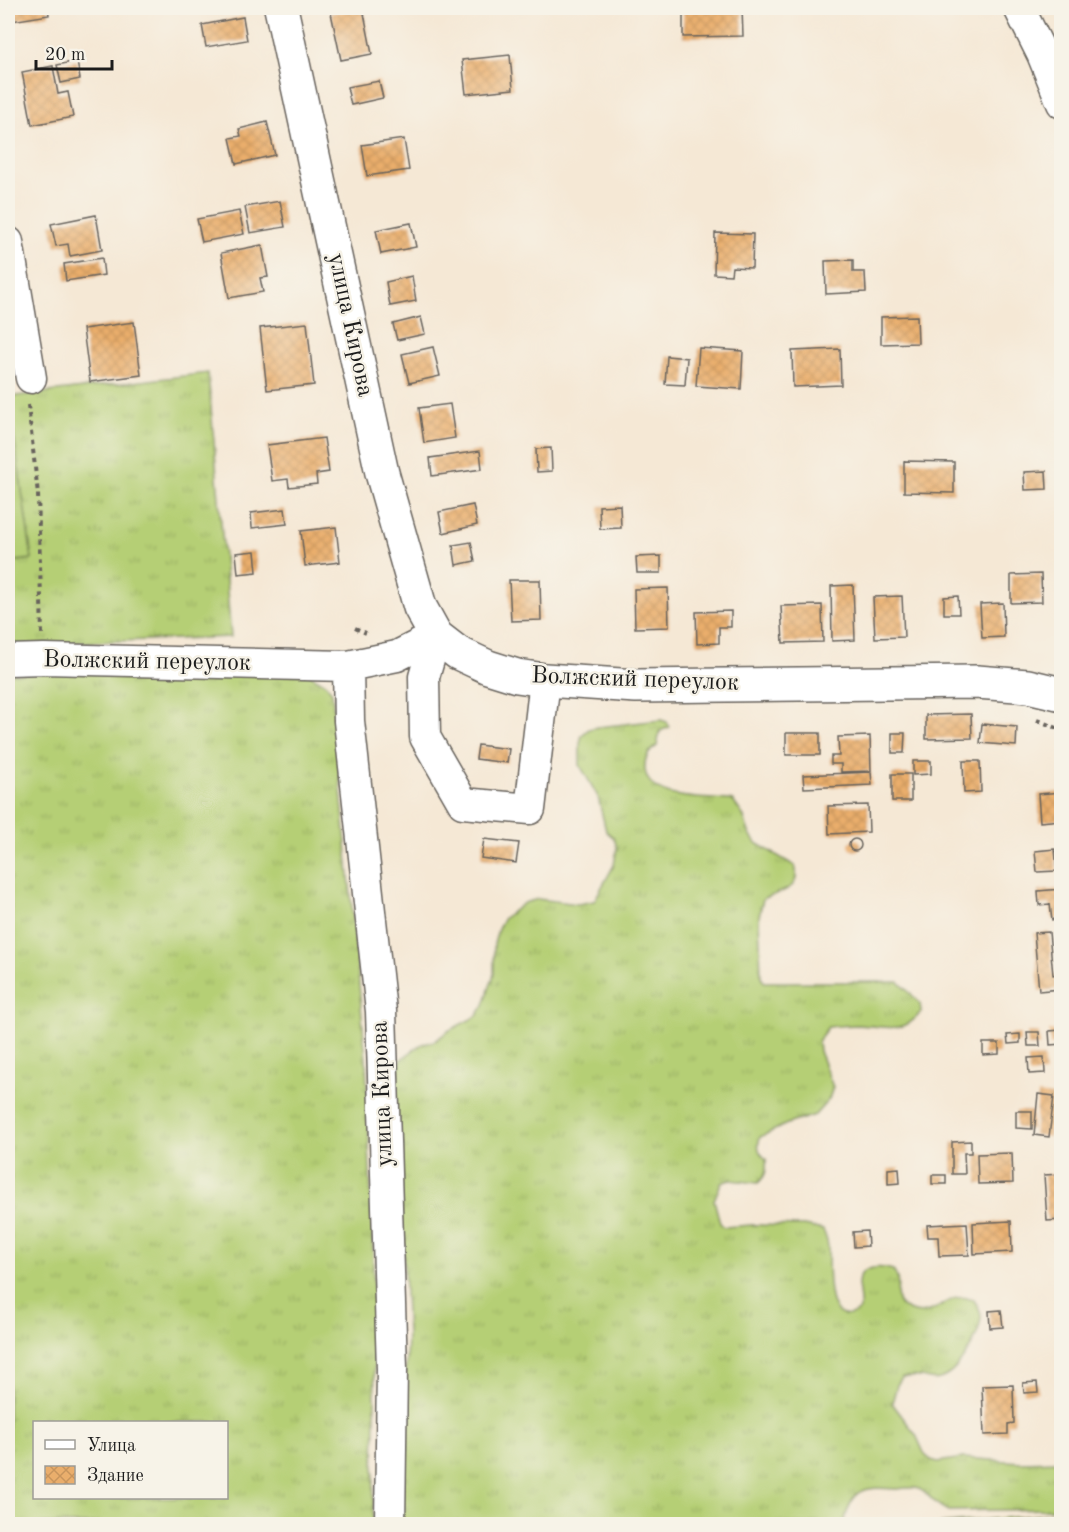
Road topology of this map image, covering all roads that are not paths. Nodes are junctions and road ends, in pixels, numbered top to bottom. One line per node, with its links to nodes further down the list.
1 (281, 8): 6 (main road, улица Кирова)
2 (1020, 8): 3 (street)
3 (1062, 102)
4 (8, 242): 5 (street)
5 (31, 378)
6 (436, 636): 8 (street, Волжский переулок); 9 (main road, Волжский переулок); 9 (street)
7 (8, 660): 8 (street, Волжский переулок)
8 (348, 666): 11 (street, улица Кирова)
9 (545, 680): 10 (main road, Волжский переулок)
10 (1062, 694)
11 (390, 1524)

